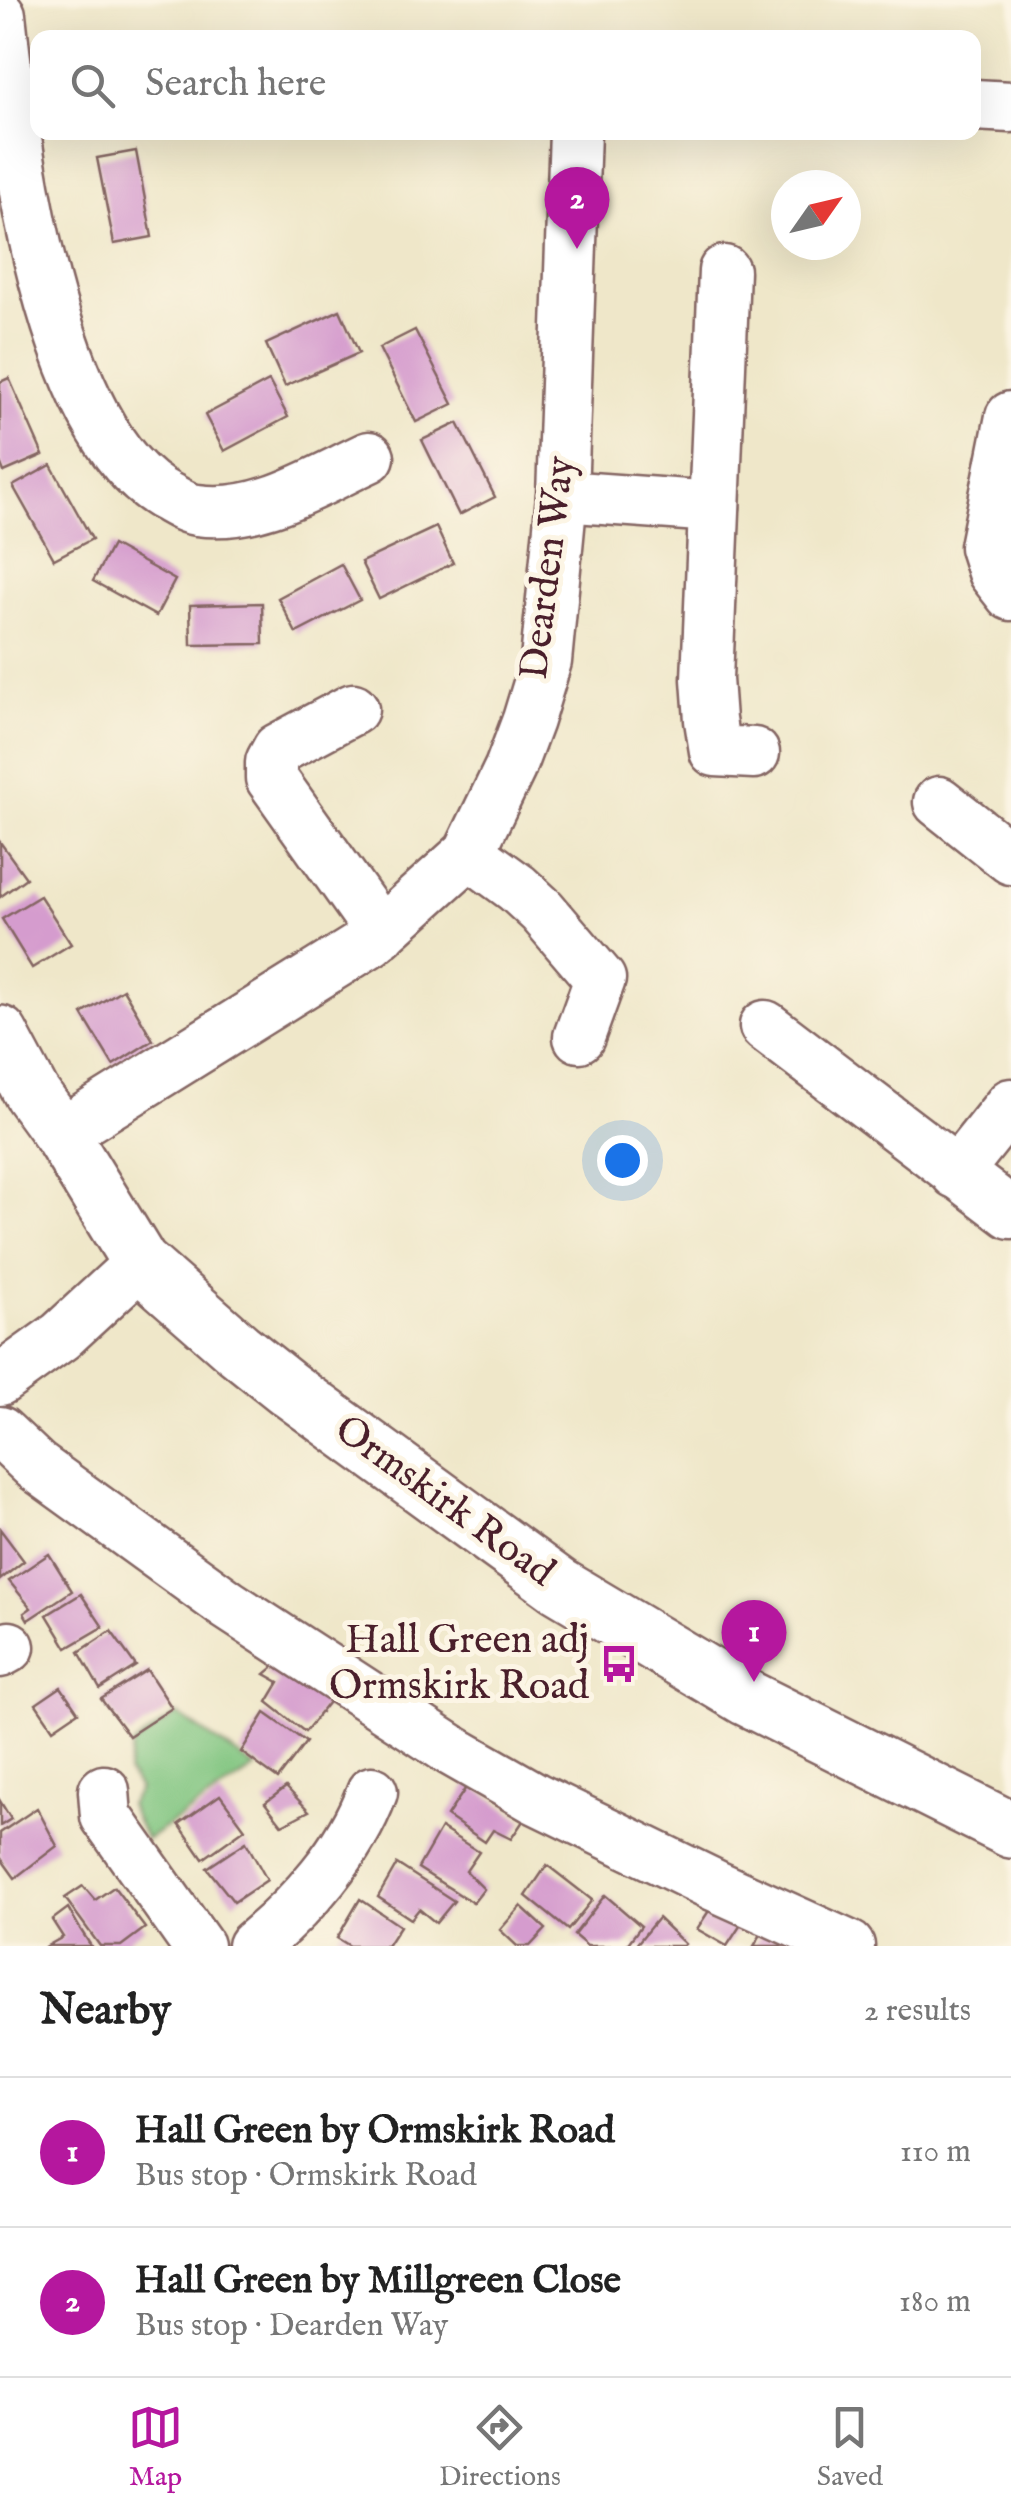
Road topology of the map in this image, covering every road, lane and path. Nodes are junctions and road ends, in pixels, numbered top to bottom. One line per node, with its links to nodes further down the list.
1 (0, 15): 7 (street)
2 (981, 105): 3 (street)
3 (1011, 107)
4 (575, 140): 8 (street, Dearden Way)
5 (724, 263): 9 (street)
6 (1011, 417): 10 (street)
7 (369, 457)
8 (562, 496): 9 (street); 14 (street, Dearden Way)
9 (714, 507): 12 (street)
10 (1011, 595)
11 (353, 709): 16 (street)
12 (725, 758)
13 (939, 802): 15 (street)
14 (470, 853): 16 (street, Dearden Way); 19 (street)
15 (1011, 860)
16 (380, 933): 21 (street, Dearden Way)
17 (764, 1026): 22 (street)
18 (0, 1034): 21 (main road, Ormskirk Road)
19 (579, 1037)
20 (1011, 1104): 22 (street)
21 (61, 1134): 24 (main road, Ormskirk Road)
22 (956, 1173): 23 (street)
23 (1011, 1213)
24 (140, 1264): 25 (street); 29 (main road, Ormskirk Road)
25 (0, 1380)
26 (0, 1432): 32 (street)
27 (101, 1786): 30 (street)
28 (372, 1787): 31 (street)
29 (1011, 1830)
30 (198, 1946)
31 (253, 1946)
32 (849, 1946)

